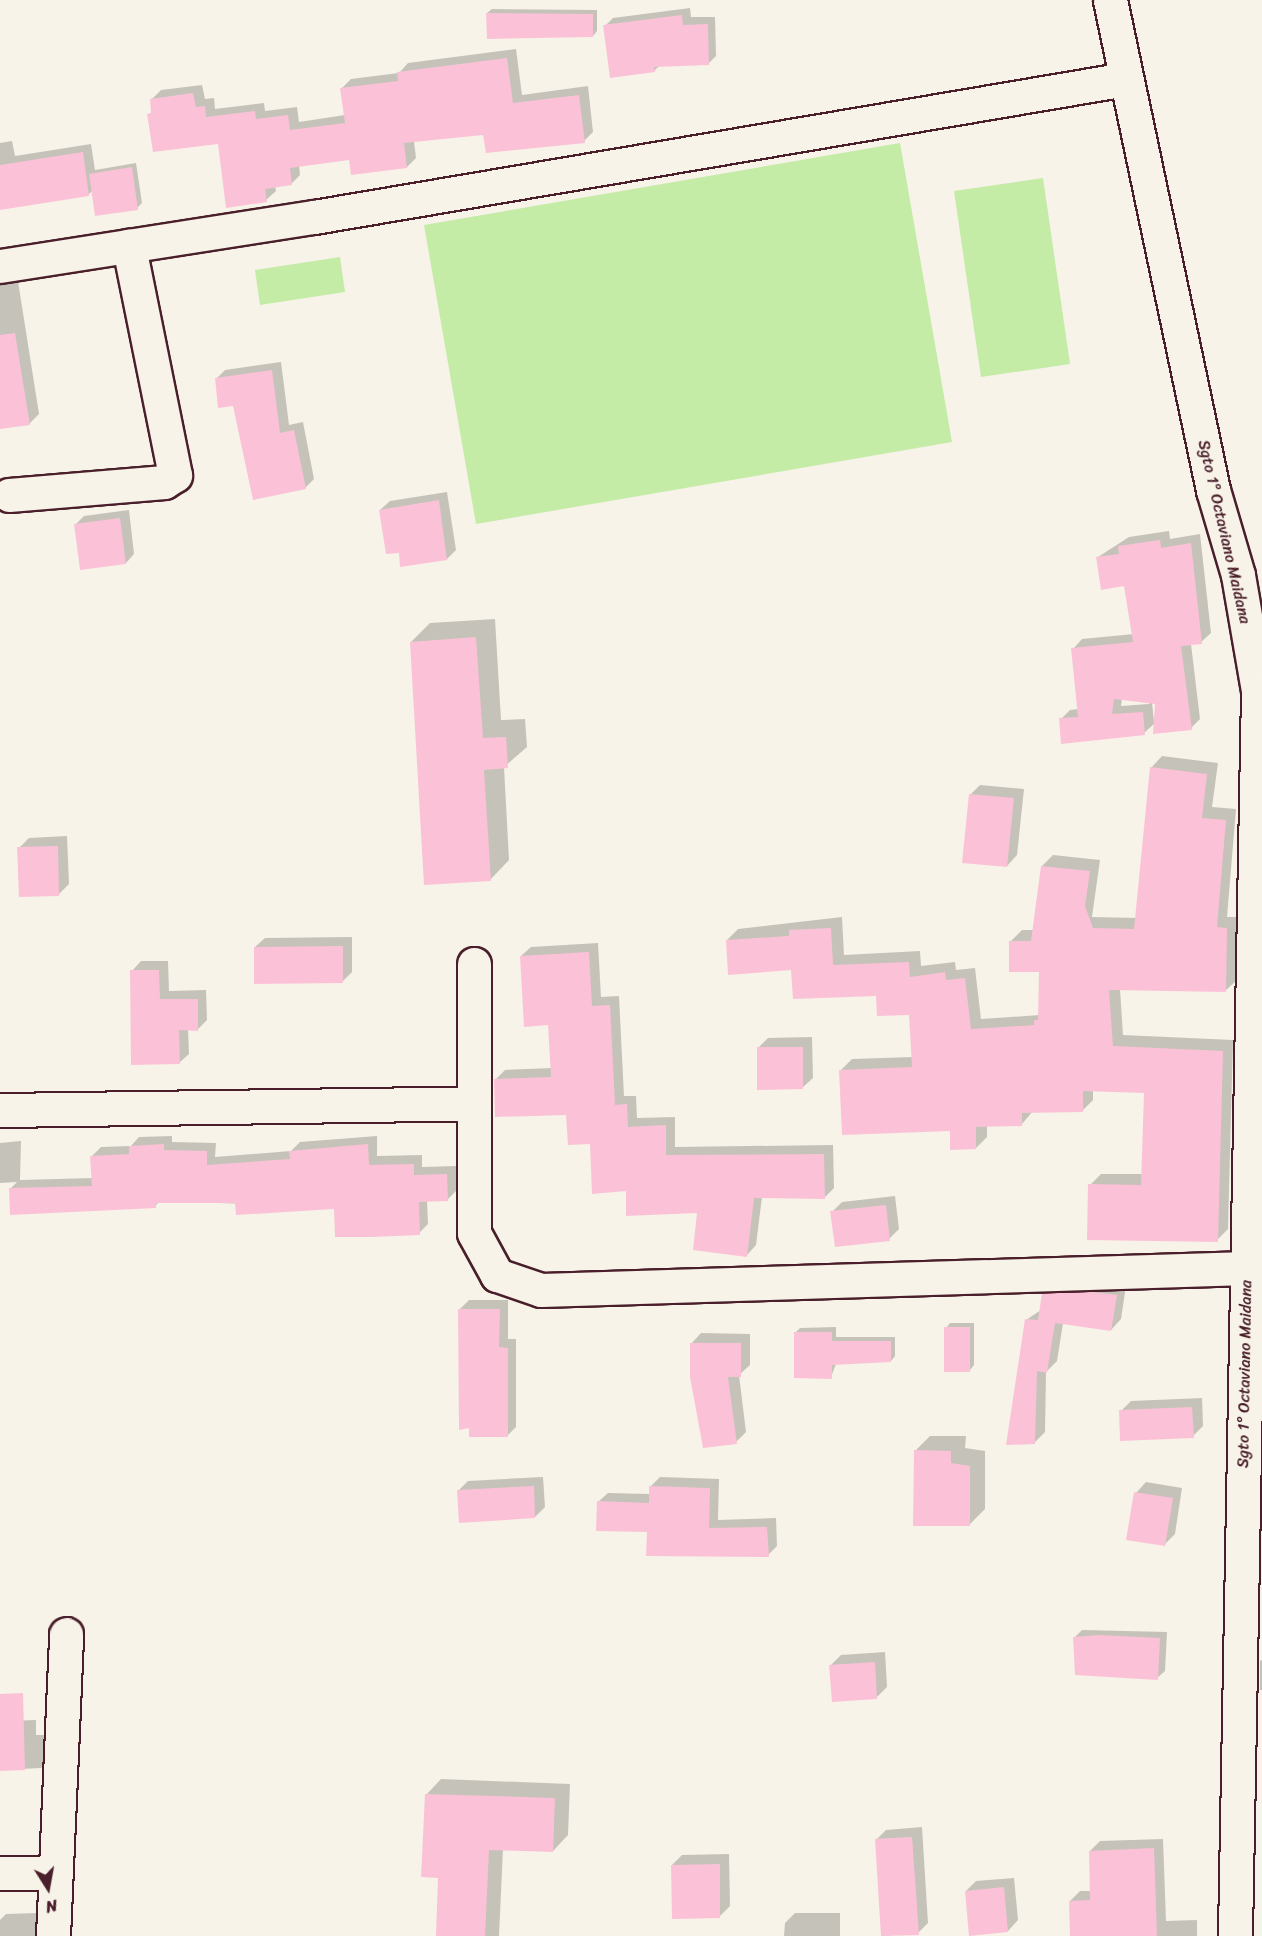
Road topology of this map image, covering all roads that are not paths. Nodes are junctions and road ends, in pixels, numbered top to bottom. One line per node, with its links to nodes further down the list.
1 (1110, 0): 2 (street, Sgto 1° Octaviano Maidana)
2 (1126, 79): 3 (street); 9 (street, Sgto 1° Octaviano Maidana)
3 (129, 246): 4 (street); 5 (street)
4 (0, 266)
5 (9, 495)
6 (474, 964): 7 (street)
7 (474, 1103): 8 (street); 9 (street)
8 (0, 1110)
9 (1247, 1268): 14 (street, Sgto 1° Octaviano Maidana)
10 (66, 1634): 12 (street)
11 (0, 1873): 12 (street)
12 (56, 1873): 13 (street)
13 (53, 1936)
14 (1235, 1936)

